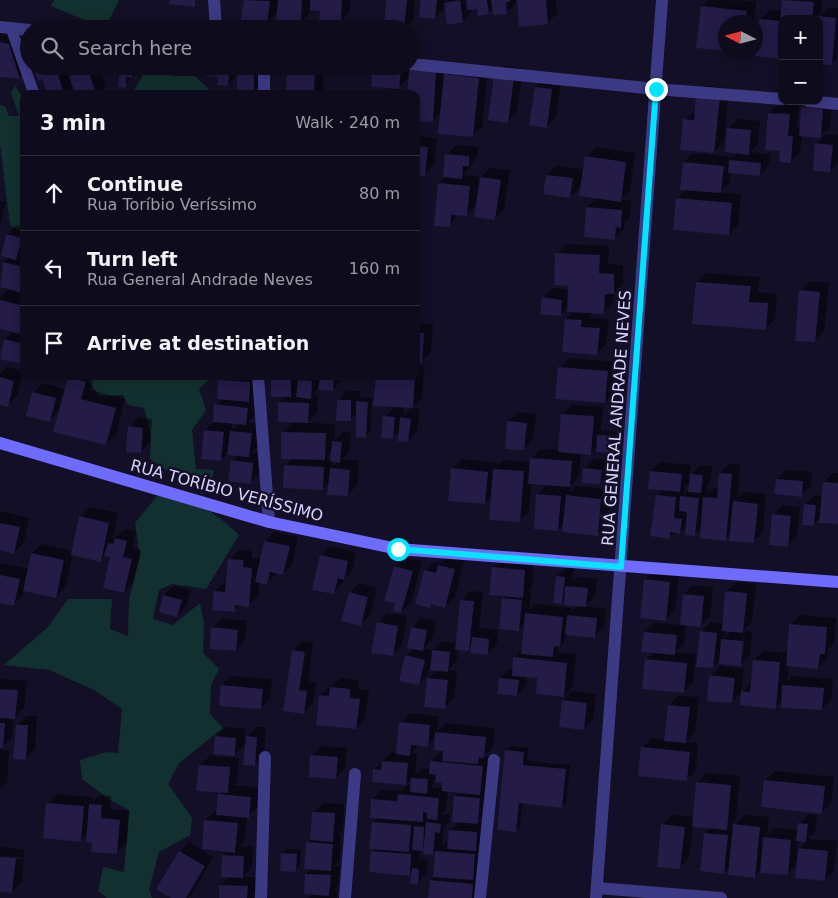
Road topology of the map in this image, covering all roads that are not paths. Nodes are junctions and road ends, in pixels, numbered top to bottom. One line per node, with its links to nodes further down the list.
1 (214, 0): 3 (street)
2 (662, 0): 10 (street, RUA GENERAL ANDRADE NEVES)
3 (215, 20)
4 (6, 28): 5 (street); 6 (lane)
5 (20, 29)
6 (20, 61)
7 (420, 65): 10 (street)
8 (26, 75): 11 (lane)
9 (264, 75): 12 (street)
10 (656, 89): 13 (street); 19 (street, RUA GENERAL ANDRADE NEVES)
11 (32, 90)
12 (264, 90)
13 (778, 99)
14 (823, 102): 15 (street)
15 (838, 104)
16 (258, 380): 18 (street)
17 (0, 443): 18 (main road, RUA TORÍBIO VERÍSSIMO)
18 (269, 522): 19 (main road, RUA TORÍBIO VERÍSSIMO)
19 (621, 567): 20 (main road, RUA TORÍBIO VERÍSSIMO); 24 (street, RUA GENERAL ANDRADE NEVES)
20 (838, 582)
21 (265, 757): 25 (street)
22 (494, 760): 27 (street)
23 (355, 774): 26 (street)
24 (597, 893): 28 (street)
25 (261, 898)
26 (344, 898)
27 (480, 898)
28 (721, 898)

